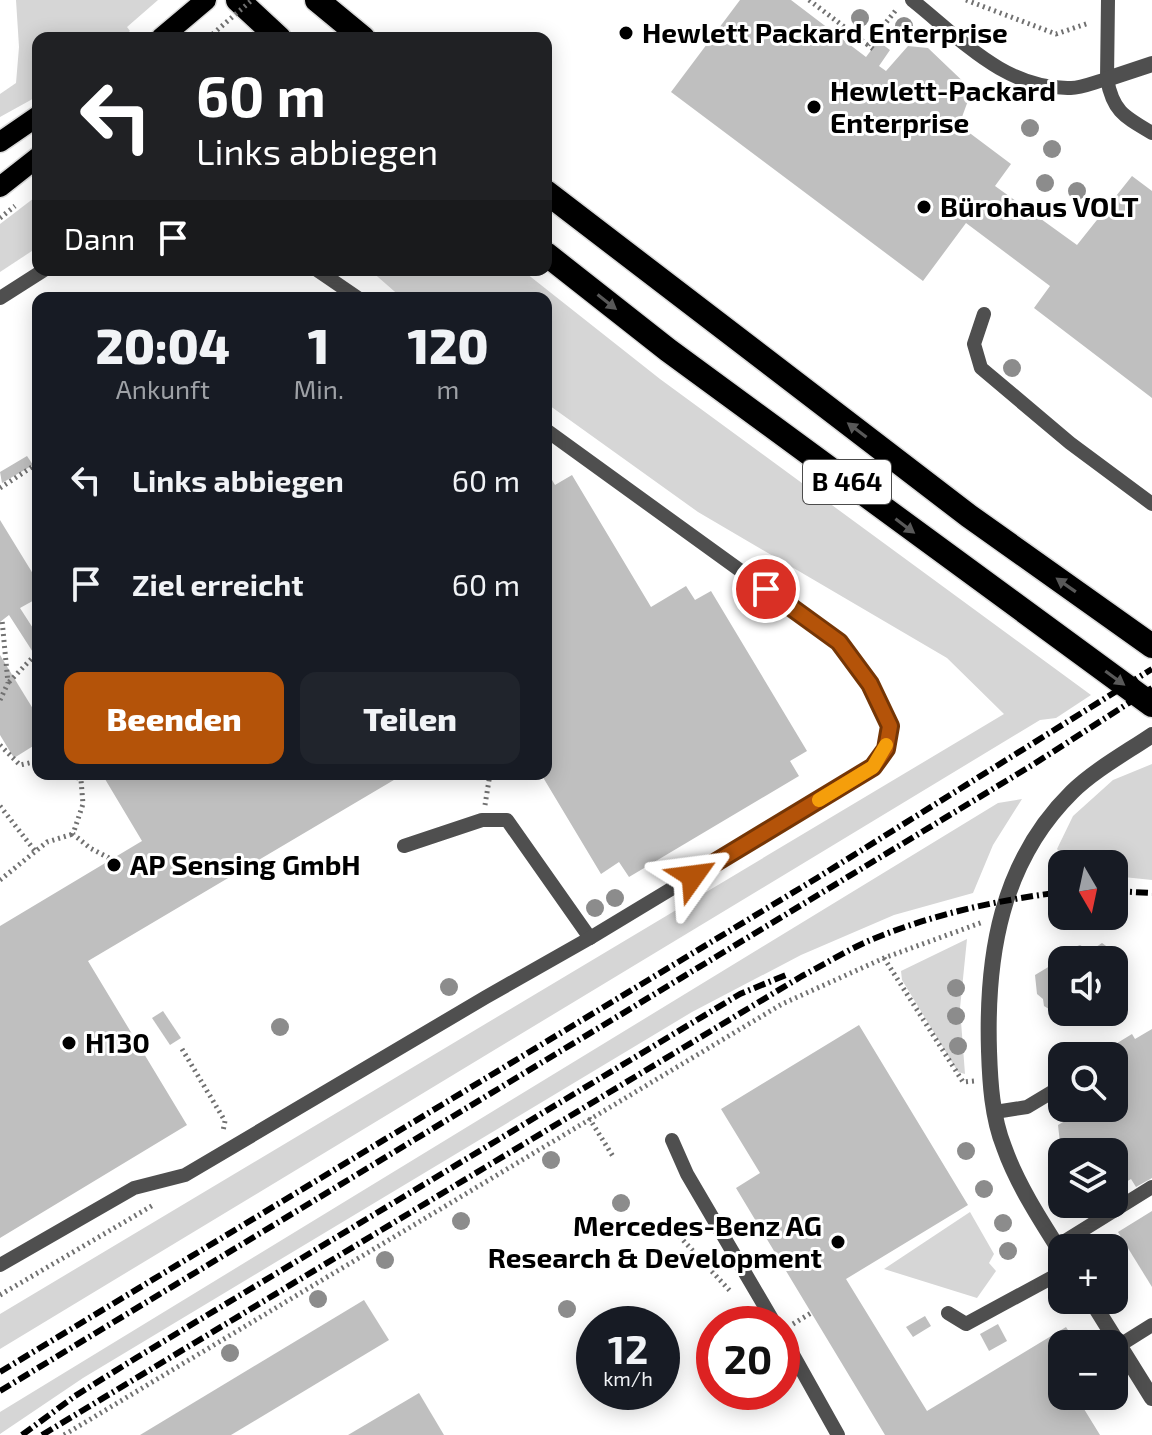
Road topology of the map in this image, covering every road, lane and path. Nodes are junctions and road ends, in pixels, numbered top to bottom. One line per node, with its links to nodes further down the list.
1 (206, 0): 11 (main road)
2 (238, 0): 13 (highway)
3 (252, 0): 12 (path, bridge)
4 (317, 0): 14 (highway)
5 (809, 0): 6 (path)
6 (904, 0)
7 (912, 0): 16 (lane)
8 (966, 0): 10 (path)
9 (1108, 0): 10 (lane)
10 (1107, 24): 16 (lane)
11 (168, 32)
12 (215, 32)
13 (273, 32)
14 (356, 32)
15 (1152, 64): 16 (street)
16 (1107, 79): 18 (lane)
17 (32, 120): 19 (main road)
18 (1152, 133)
19 (0, 142)
20 (32, 162): 21 (main road)
21 (0, 187)
22 (552, 197): 34 (highway, B 464, one-way to 22)
23 (552, 259): 38 (highway, B 464, one-way to 38)
24 (35, 276): 27 (lane)
25 (326, 276): 26 (lane)
26 (349, 292)
27 (0, 298)
28 (984, 314): 32 (lane)
29 (552, 434): 52 (lane)
30 (32, 467): 31 (path)
31 (0, 488)
32 (1152, 504)
33 (2, 620): 36 (path)
34 (1152, 646)
35 (32, 658): 36 (path)
36 (8, 683): 37 (path)
37 (0, 700)
38 (1152, 705)
39 (1146, 740): 51 (street)
40 (0, 745): 41 (path)
41 (32, 762)
42 (81, 780): 46 (path)
43 (489, 780): 45 (path)
44 (0, 806): 48 (path)
45 (482, 820): 47 (lane); 52 (lane)
46 (73, 834): 48 (path); 49 (path)
47 (404, 846)
48 (35, 851): 50 (path)
49 (111, 859)
50 (0, 880)
51 (999, 923): 53 (path); 54 (street)
52 (590, 938): 64 (lane)
53 (884, 958): 54 (path); 57 (path)
54 (990, 1080): 56 (street)
55 (1048, 1094): 56 (lane)
56 (995, 1112): 62 (street)
57 (589, 1118): 59 (path); 74 (path)
58 (672, 1140): 67 (lane)
59 (614, 1158)
60 (1152, 1187): 63 (lane)
61 (654, 1225): 66 (path)
62 (1049, 1234)
63 (1083, 1234)
64 (0, 1265)
65 (1048, 1280): 68 (lane)
66 (740, 1301)
67 (764, 1306)
68 (948, 1313)
69 (1152, 1325): 70 (lane)
70 (1128, 1340)
71 (1128, 1358): 73 (street)
72 (800, 1367): 75 (lane)
73 (1152, 1398)
74 (64, 1435)
75 (838, 1435)

